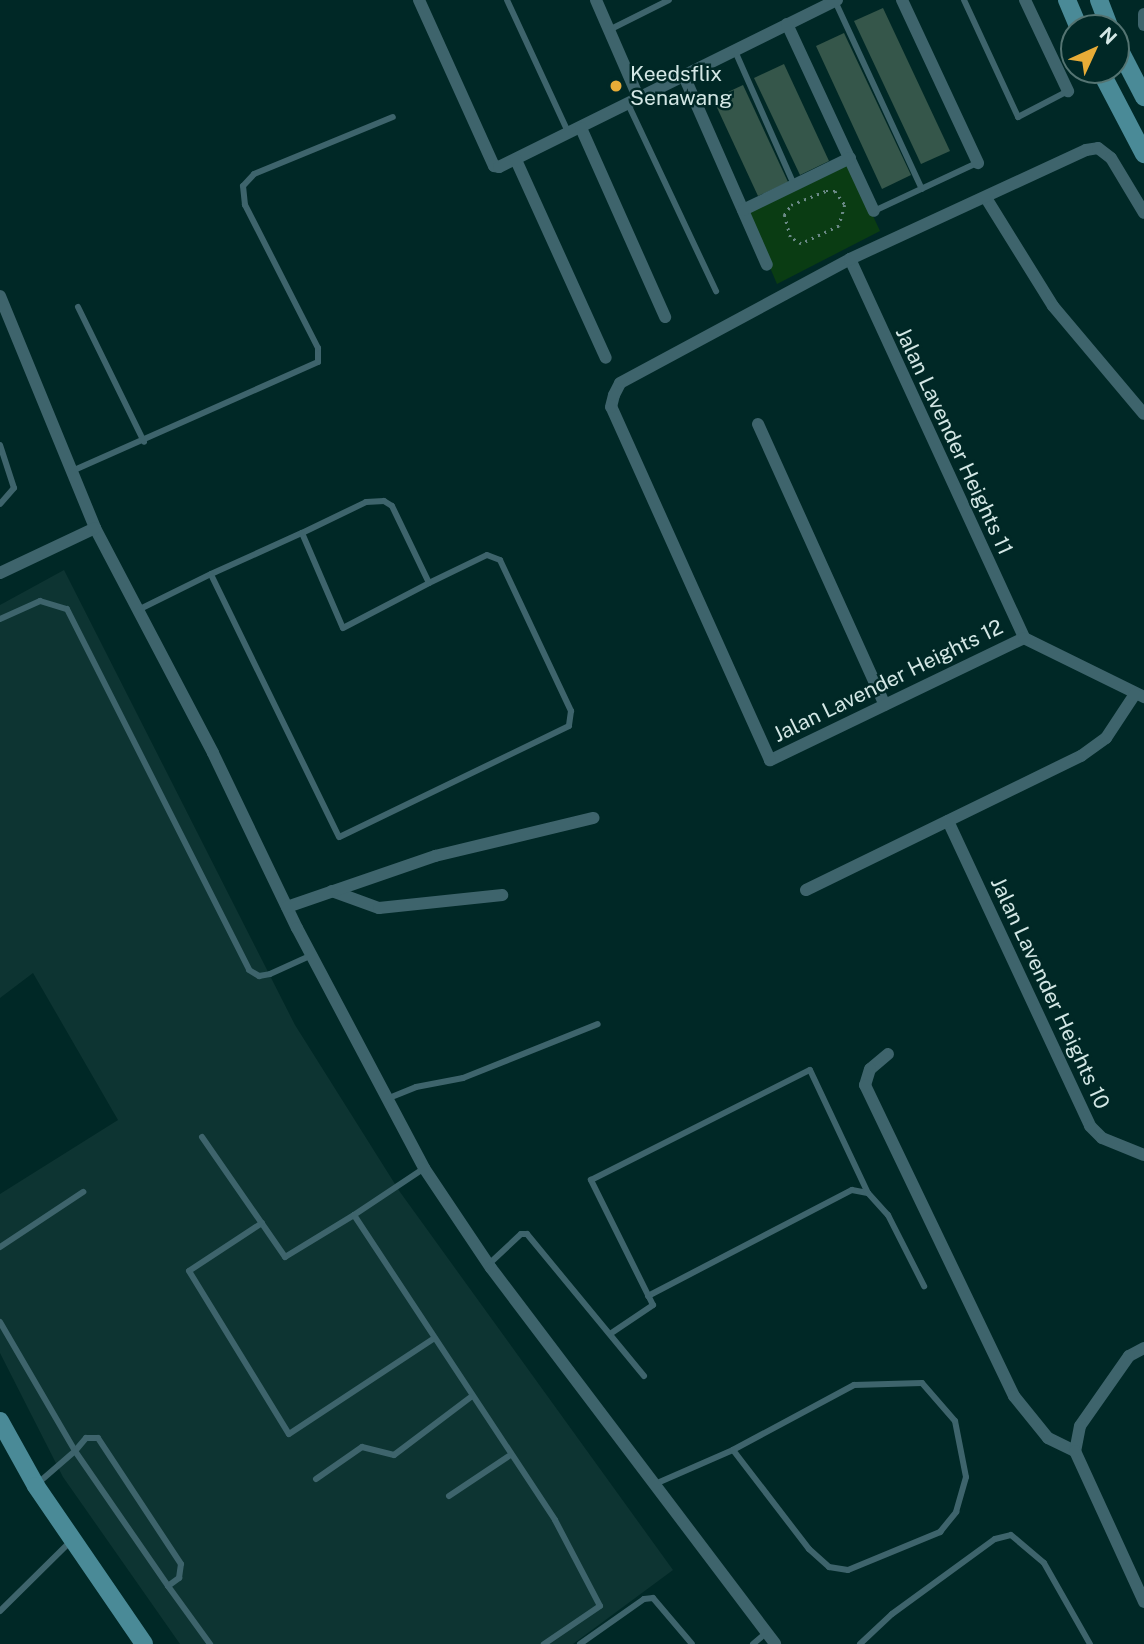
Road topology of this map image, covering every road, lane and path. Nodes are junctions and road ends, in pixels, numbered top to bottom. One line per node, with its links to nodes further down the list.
1 (419, 0): 25 (street)
2 (507, 0): 22 (lane)
3 (596, 0): 12 (street)
4 (669, 0): 12 (lane)
5 (902, 0): 26 (street)
6 (964, 0): 17 (lane)
7 (1025, 0): 17 (street)
8 (830, 2): 10 (street); 28 (lane)
9 (1144, 15): 11 (street)
10 (787, 24): 13 (street); 24 (street)
11 (1144, 25)
12 (609, 30): 19 (street)
13 (735, 51): 15 (street); 27 (lane)
14 (1130, 70): 18 (street)
15 (684, 76): 19 (street); 31 (street)
16 (1107, 84): 23 (street)
17 (1068, 91)
18 (1144, 97)
19 (634, 101): 21 (street); 36 (lane)
20 (393, 117): 43 (lane)
21 (581, 128): 22 (street); 39 (street)
22 (569, 134): 25 (street)
23 (1144, 154)
24 (850, 158): 27 (street); 32 (street)
25 (516, 160): 40 (street)
26 (978, 163): 28 (lane)
27 (794, 185): 31 (street)
28 (922, 189): 32 (lane)
29 (826, 191): 29 (path)
30 (986, 198): 33 (street); 34 (street); 41 (street)
31 (743, 210): 35 (street)
32 (874, 211)
33 (1144, 213)
34 (850, 259): 54 (street, Jalan Lavender Heights 11); 56 (street, Jalan Lavender Heights 12)
35 (767, 265)
36 (716, 291)
37 (0, 296): 45 (street)
38 (78, 307): 43 (lane)
39 (665, 317)
40 (606, 358)
41 (1144, 414)
42 (758, 424): 56 (street)
43 (144, 442): 45 (lane)
44 (0, 445): 46 (lane)
45 (72, 471): 47 (street)
46 (0, 505)
47 (95, 528): 49 (street); 52 (street)
48 (302, 534): 50 (lane); 51 (lane); 51 (lane)
49 (0, 573)
50 (211, 574): 51 (lane); 52 (lane)
51 (429, 583)
52 (136, 611): 62 (street)
53 (0, 619): 63 (lane)
54 (1024, 638): 55 (street); 56 (street, Jalan Lavender Heights 12)
55 (1139, 695): 58 (street)
56 (885, 705)
57 (593, 818): 60 (street)
58 (948, 821): 59 (street); 68 (street, Jalan Lavender Heights 10)
59 (806, 890)
60 (332, 891): 61 (street); 62 (street)
61 (502, 895)
62 (287, 907): 63 (street)
63 (312, 955): 66 (street)
64 (598, 1024): 66 (lane)
65 (888, 1054): 87 (street)
66 (389, 1098): 69 (street)
67 (202, 1137): 73 (lane)
68 (1144, 1155)
69 (424, 1168): 72 (lane); 75 (street)
70 (83, 1192): 74 (lane)
71 (868, 1193): 76 (lane); 77 (lane); 77 (lane)
72 (354, 1215): 73 (lane); 80 (lane)
73 (262, 1223): 80 (lane)
74 (0, 1247)
75 (490, 1263): 79 (lane); 90 (street)
76 (924, 1286)
77 (648, 1296): 79 (lane)
78 (0, 1322): 86 (lane)
79 (610, 1334): 82 (lane)
80 (433, 1339): 83 (lane)
81 (1144, 1348): 87 (street)
82 (643, 1376)
83 (471, 1397): 88 (lane); 89 (lane)
84 (0, 1421): 91 (street)
85 (733, 1450): 85 (lane); 90 (lane)
86 (75, 1451): 91 (lane); 94 (lane); 94 (lane)
87 (1075, 1451): 95 (street)
88 (509, 1456): 92 (lane); 100 (lane)
89 (316, 1479)
90 (655, 1484): 97 (street)
91 (36, 1486): 93 (street)
92 (449, 1496)
93 (71, 1540): 96 (lane); 98 (street)
94 (168, 1586): 99 (lane)
95 (1144, 1602)
96 (0, 1611)
97 (766, 1633): 103 (lane); 104 (street)
98 (144, 1644)
99 (209, 1644)
100 (544, 1644)
101 (580, 1644): 102 (lane)
102 (692, 1644)
103 (753, 1644)
104 (775, 1644)
105 (860, 1644): 106 (lane)
106 (1090, 1644)

